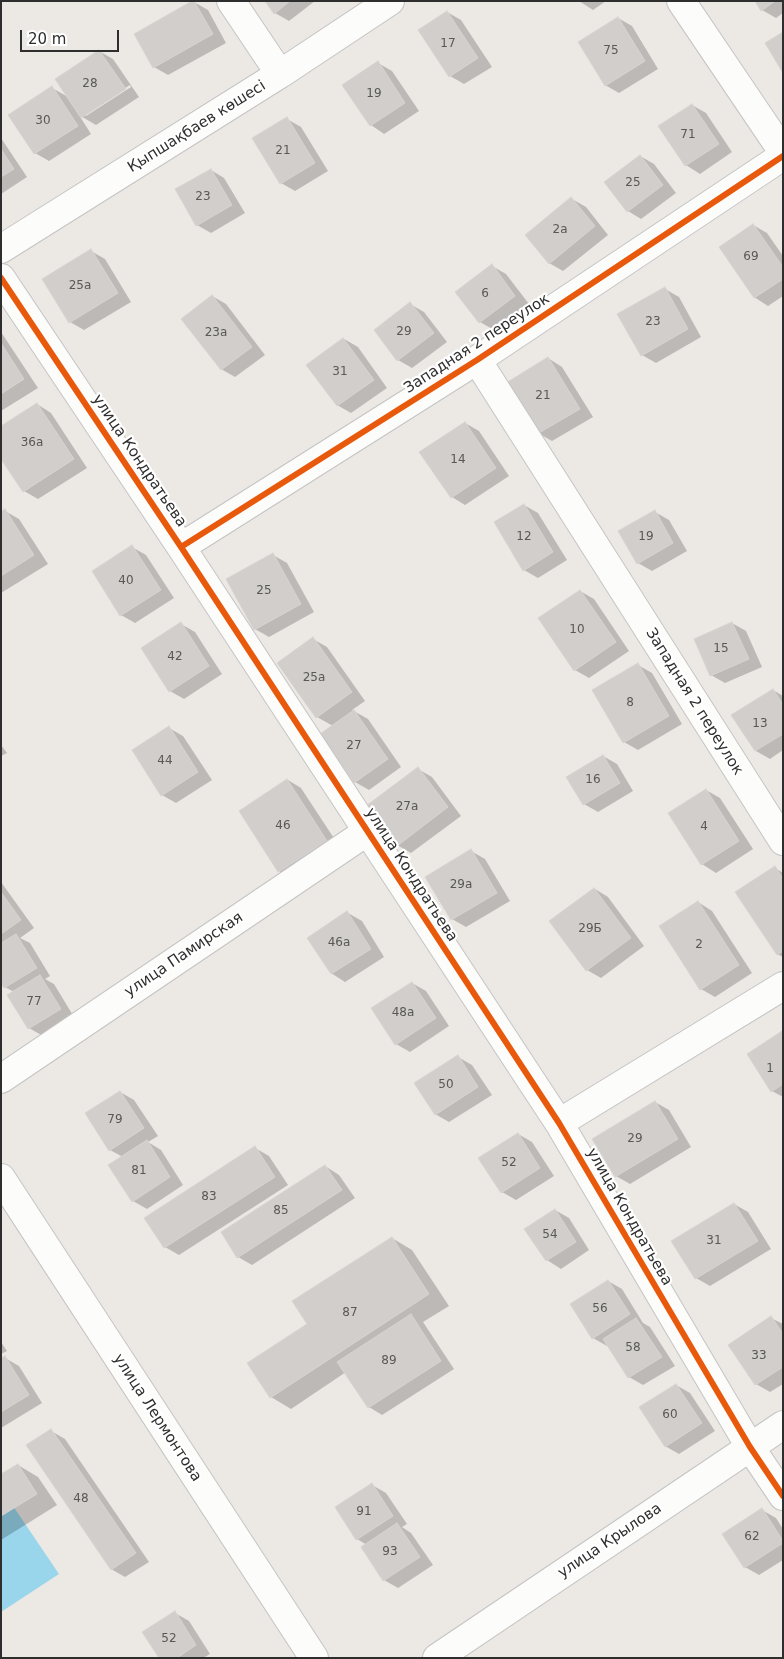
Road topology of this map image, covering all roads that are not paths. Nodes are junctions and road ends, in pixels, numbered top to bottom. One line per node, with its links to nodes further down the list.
1 (232, 1): 4 (street)
2 (390, 1): 4 (street, Қыпшақбаев көшесі)
3 (682, 1): 5 (street)
4 (280, 74): 7 (street, Қыпшақбаев көшесі)
5 (783, 152)
6 (783, 156): 9 (street, Западная 2 переулок)
7 (1, 249)
8 (1, 278): 10 (street, улица Кондратьева)
9 (477, 360): 10 (street, Западная 2 переулок); 12 (street, Западная 2 переулок)
10 (181, 547): 11 (street, улица Кондратьева)
11 (368, 831): 14 (street, улица Памирская); 15 (street, улица Кондратьева)
12 (783, 840)
13 (783, 986): 15 (street)
14 (1, 1079)
15 (559, 1123): 18 (street, улица Кондратьева)
16 (1, 1178): 20 (street, улица Лермонтова)
17 (783, 1425): 18 (street, улица Крылова)
18 (750, 1447): 19 (street, улица Кондратьева); 21 (street, улица Крылова)
19 (783, 1496)
20 (314, 1658)
21 (437, 1658)

